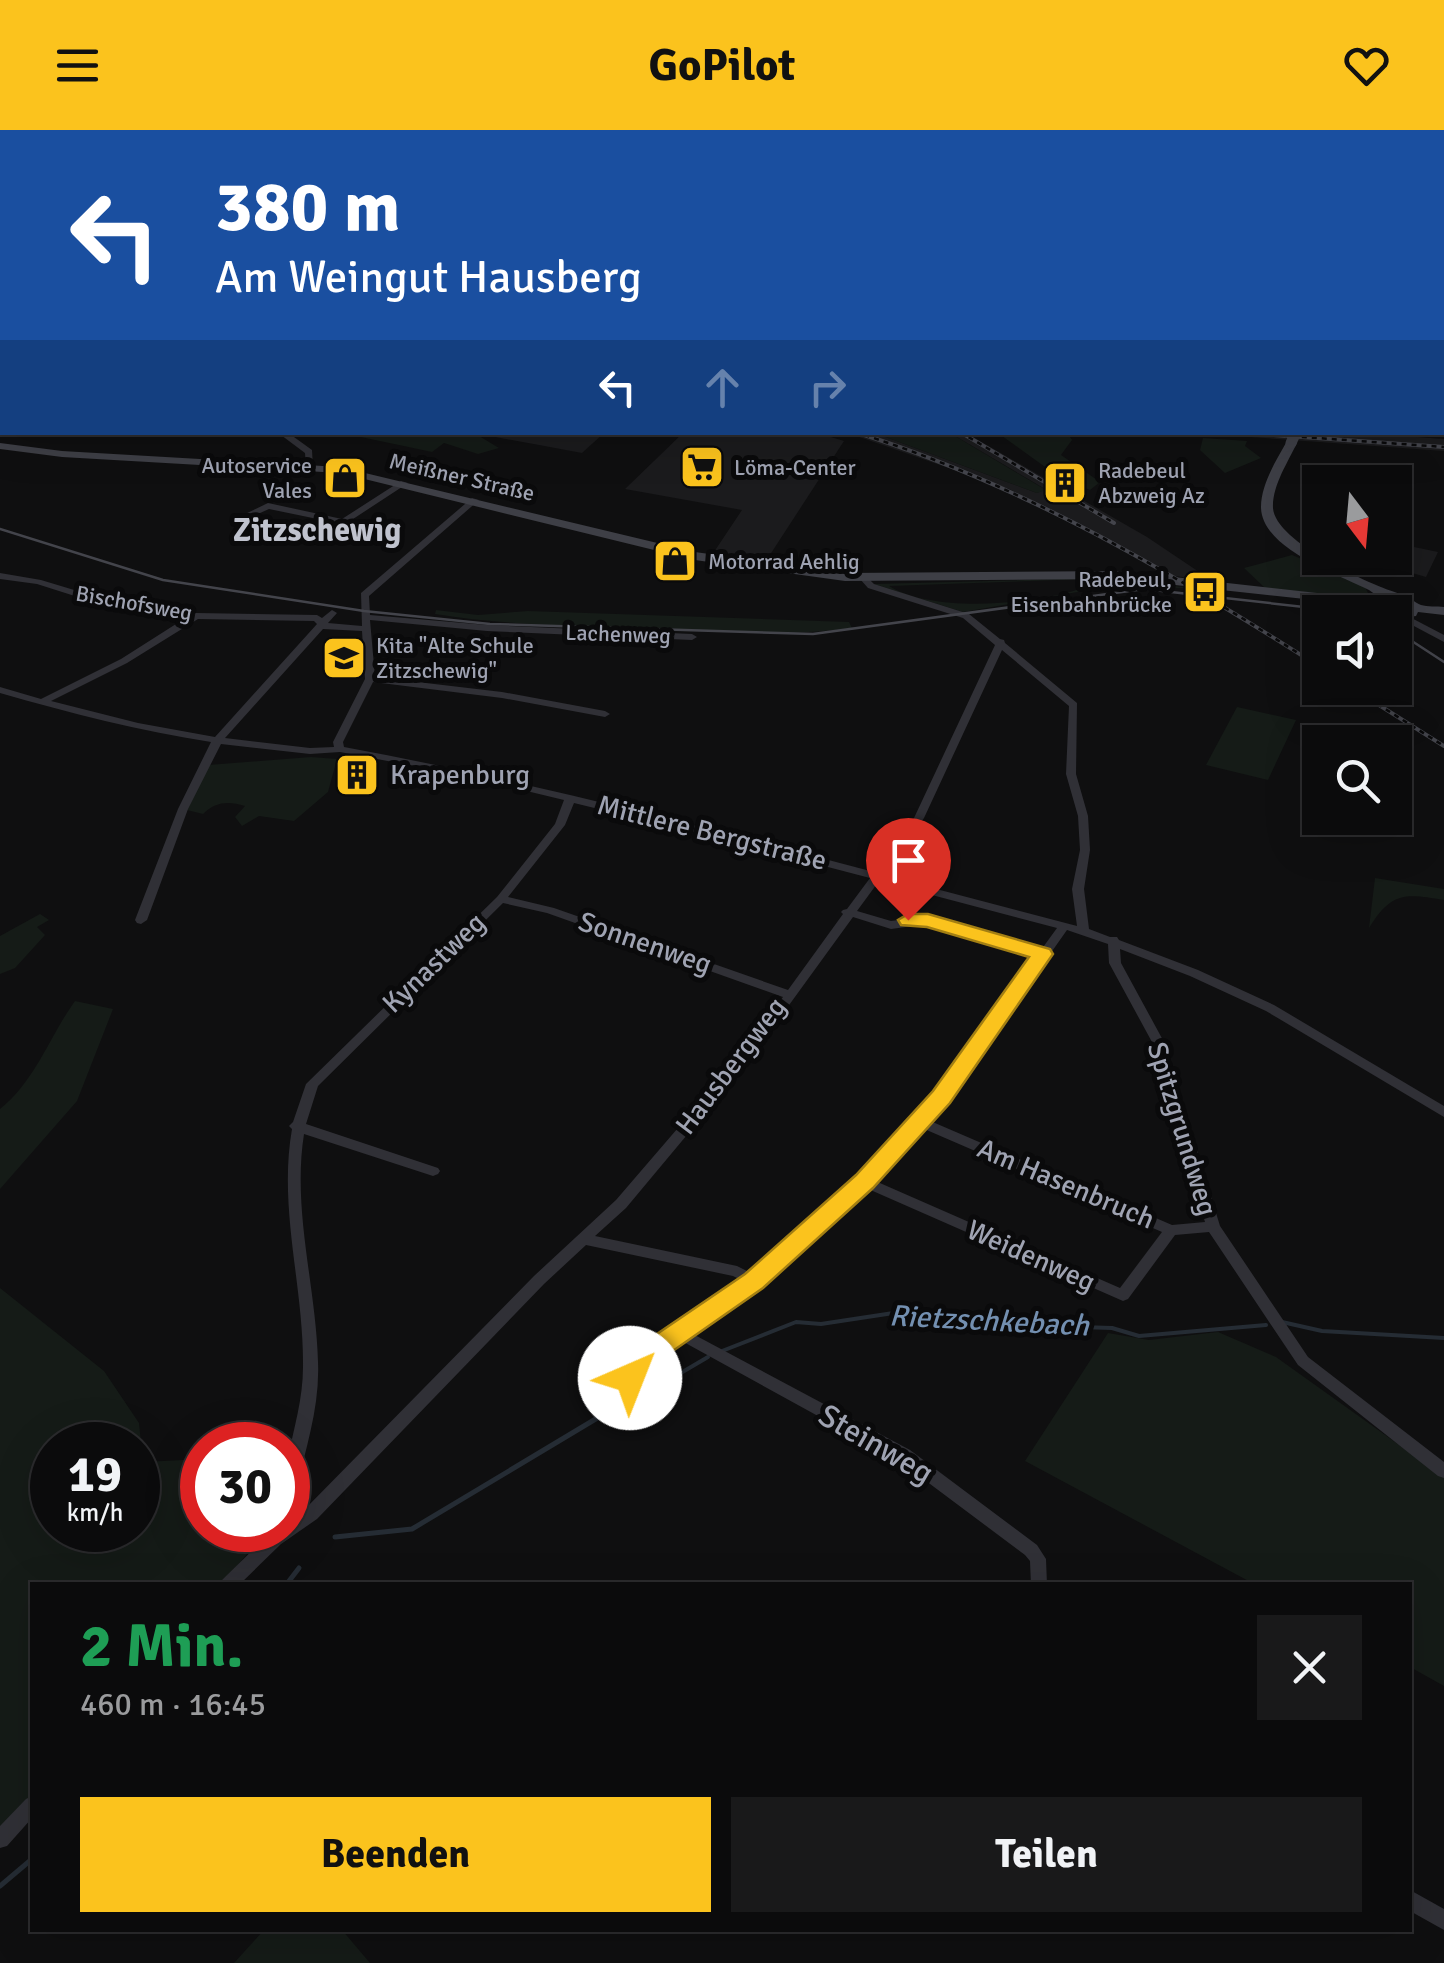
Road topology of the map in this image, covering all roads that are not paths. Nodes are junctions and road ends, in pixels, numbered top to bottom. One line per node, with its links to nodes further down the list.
1 (286, 435): 4 (street)
2 (1294, 438): 13 (main road)
3 (0, 446): 4 (main road, Meißner Straße)
4 (310, 467): 5 (main road, Meißner Straße)
5 (404, 483): 6 (main road, Meißner Straße); 8 (street)
6 (475, 500): 11 (main road, Meißner Straße); 20 (street)
7 (310, 517): 8 (street); 9 (street); 9 (street)
8 (343, 522): 9 (street)
9 (289, 531)
10 (0, 576): 19 (street, Bischofsweg)
11 (864, 579): 12 (main road); 26 (street)
12 (1302, 595)
13 (1375, 595)
14 (1412, 605): 15 (main road)
15 (1415, 608): 16 (main road); 17 (main road)
16 (1412, 609)
17 (1444, 611)
18 (332, 613): 22 (street)
19 (196, 616): 22 (street, Bischofsweg); 30 (street)
20 (365, 616): 23 (street); 24 (street, Lachenweg)
21 (1412, 623): 25 (street)
22 (324, 626): 23 (street, Bischofsweg); 33 (street)
23 (366, 630): 27 (street)
24 (692, 637)
25 (1444, 640)
26 (1001, 642): 36 (street, Hausbergweg); 41 (street)
27 (370, 679): 32 (street); 34 (street)
28 (0, 690): 29 (street, Mittlere Bergstraße)
29 (17, 695): 30 (street, Mittlere Bergstraße); 31 (street)
30 (42, 702): 33 (street, Mittlere Bergstraße)
31 (0, 704)
32 (604, 714)
33 (217, 741): 34 (street, Mittlere Bergstraße); 39 (street)
34 (340, 749): 35 (street, Mittlere Bergstraße)
35 (570, 798): 36 (street, Mittlere Bergstraße); 37 (street, Kynastweg)
36 (876, 873): 38 (street, Hausbergweg); 40 (street, Mittlere Bergstraße)
37 (501, 899): 44 (street, Sonnenweg); 47 (street, Kynastweg)
38 (847, 912): 43 (street); 44 (street, Hausbergweg)
39 (141, 920)
40 (1064, 924): 41 (street, Mittlere Bergstraße); 43 (street)
41 (1084, 930): 42 (street, Mittlere Bergstraße)
42 (1113, 940): 45 (street, Mittlere Bergstraße); 50 (street, Spitzgrundweg)
43 (1042, 954): 46 (street)
44 (787, 994): 52 (street, Hausbergweg)
45 (1444, 1112)
46 (921, 1122): 49 (street); 51 (street, Am Hasenbruch)
47 (296, 1126): 48 (street); 56 (street, Kynastweg)
48 (433, 1171)
49 (864, 1182): 51 (street, Weidenweg); 53 (street)
50 (1212, 1227): 51 (street, Am Hasenbruch); 57 (street, Spitzgrundweg)
51 (1171, 1230)
52 (582, 1239): 53 (street); 58 (street, Hausbergweg)
53 (754, 1281): 54 (street)
54 (678, 1333): 55 (street); 61 (street, Steinweg)
55 (634, 1399)
56 (304, 1422)
57 (1444, 1471)
58 (310, 1514)
59 (260, 1552): 60 (street, Hausbergweg)
60 (231, 1582)
61 (1039, 1582)
62 (30, 1806): 63 (street)
63 (0, 1839)
64 (1412, 1901): 65 (street)
65 (1444, 1920)

